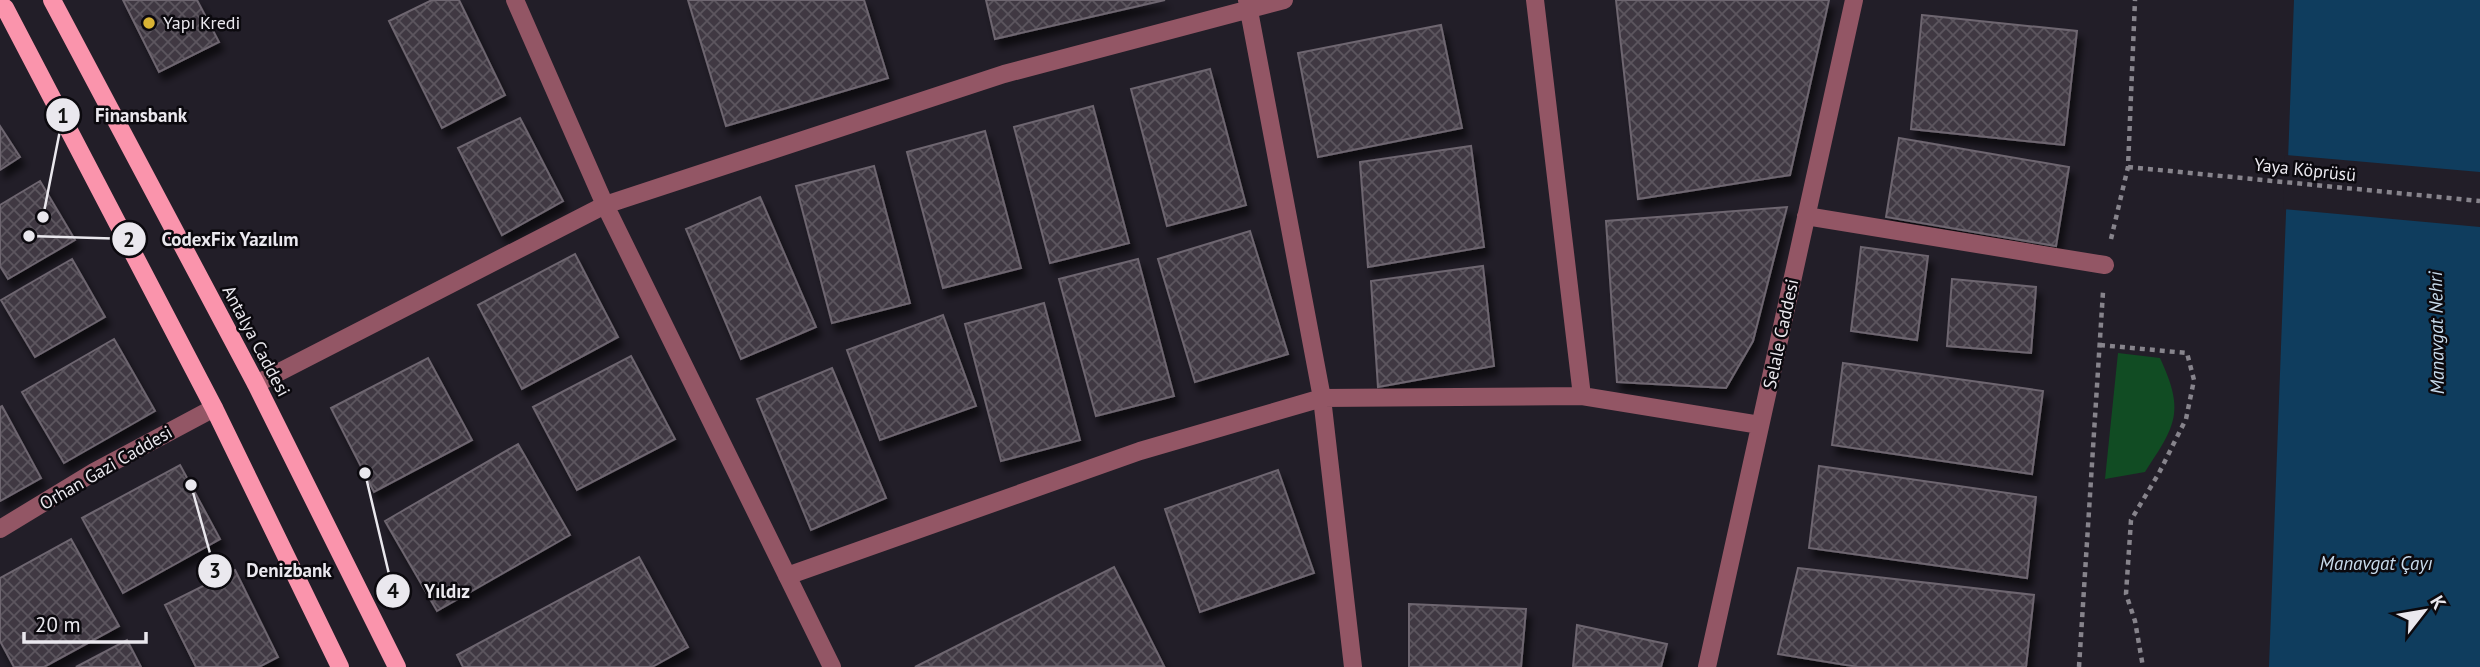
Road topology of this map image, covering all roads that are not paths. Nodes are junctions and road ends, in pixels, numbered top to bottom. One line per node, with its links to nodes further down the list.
1 (52, 0): 11 (main road, Antalya Caddesi)
2 (514, 0): 8 (street)
3 (1284, 0): 7 (street)
4 (1535, 0): 12 (street)
5 (1854, 0): 9 (street, Selale Caddesi)
6 (0, 4): 14 (main road)
7 (1248, 5): 8 (street); 13 (street)
8 (605, 205): 11 (street); 17 (street)
9 (1806, 216): 10 (street); 15 (street, Selale Caddesi)
10 (2105, 265)
11 (256, 384): 19 (main road, Antalya Caddesi)
12 (1582, 397): 13 (street); 15 (street)
13 (1322, 398): 17 (street); 21 (street)
14 (214, 408): 16 (street, Orhan Gazi Caddesi); 18 (main road)
15 (1760, 425): 22 (street, Selale Caddesi)
16 (0, 529)
17 (787, 576): 20 (street)
18 (340, 667)
19 (397, 667)
20 (832, 667)
21 (1353, 667)
22 (1707, 667)

